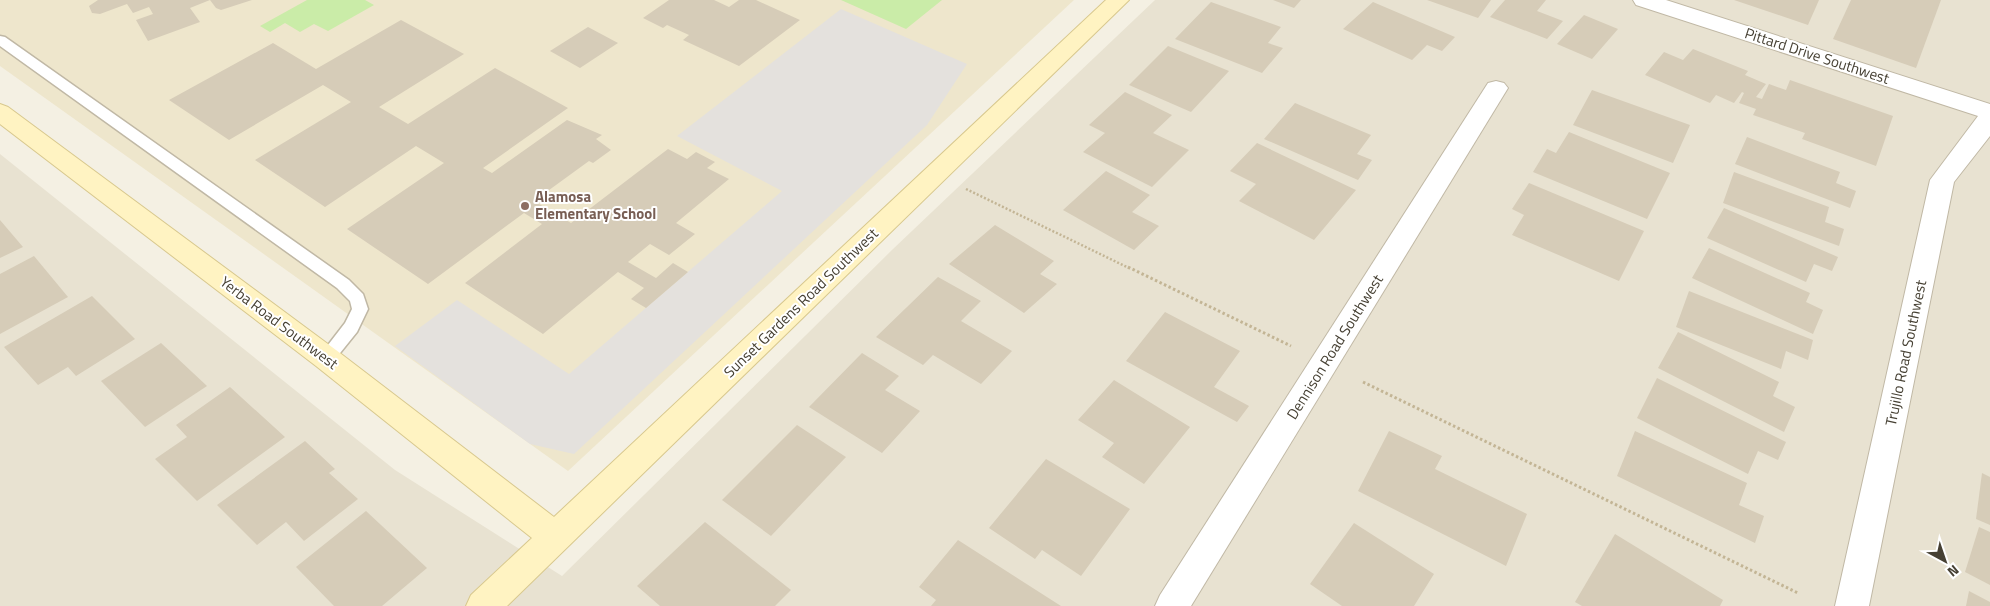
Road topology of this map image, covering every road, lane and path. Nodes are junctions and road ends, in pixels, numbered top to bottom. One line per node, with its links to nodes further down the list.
1 (1118, 0): 11 (street, Sunset Gardens Road Southwest)
2 (1644, 0): 6 (street, Pittard Drive Southwest)
3 (0, 40): 9 (lane)
4 (1496, 88): 14 (street, Dennison Road Southwest)
5 (0, 112): 9 (street, Yerba Road Southwest)
6 (1990, 114): 15 (street, Trujillo Road Southwest)
7 (963, 187): 8 (path)
8 (1291, 346)
9 (326, 358): 11 (street, Yerba Road Southwest)
10 (1363, 382): 12 (path)
11 (555, 537): 13 (street, Sunset Gardens Road Southwest)
12 (1798, 593)
13 (483, 606)
14 (1172, 606)
15 (1852, 606)

